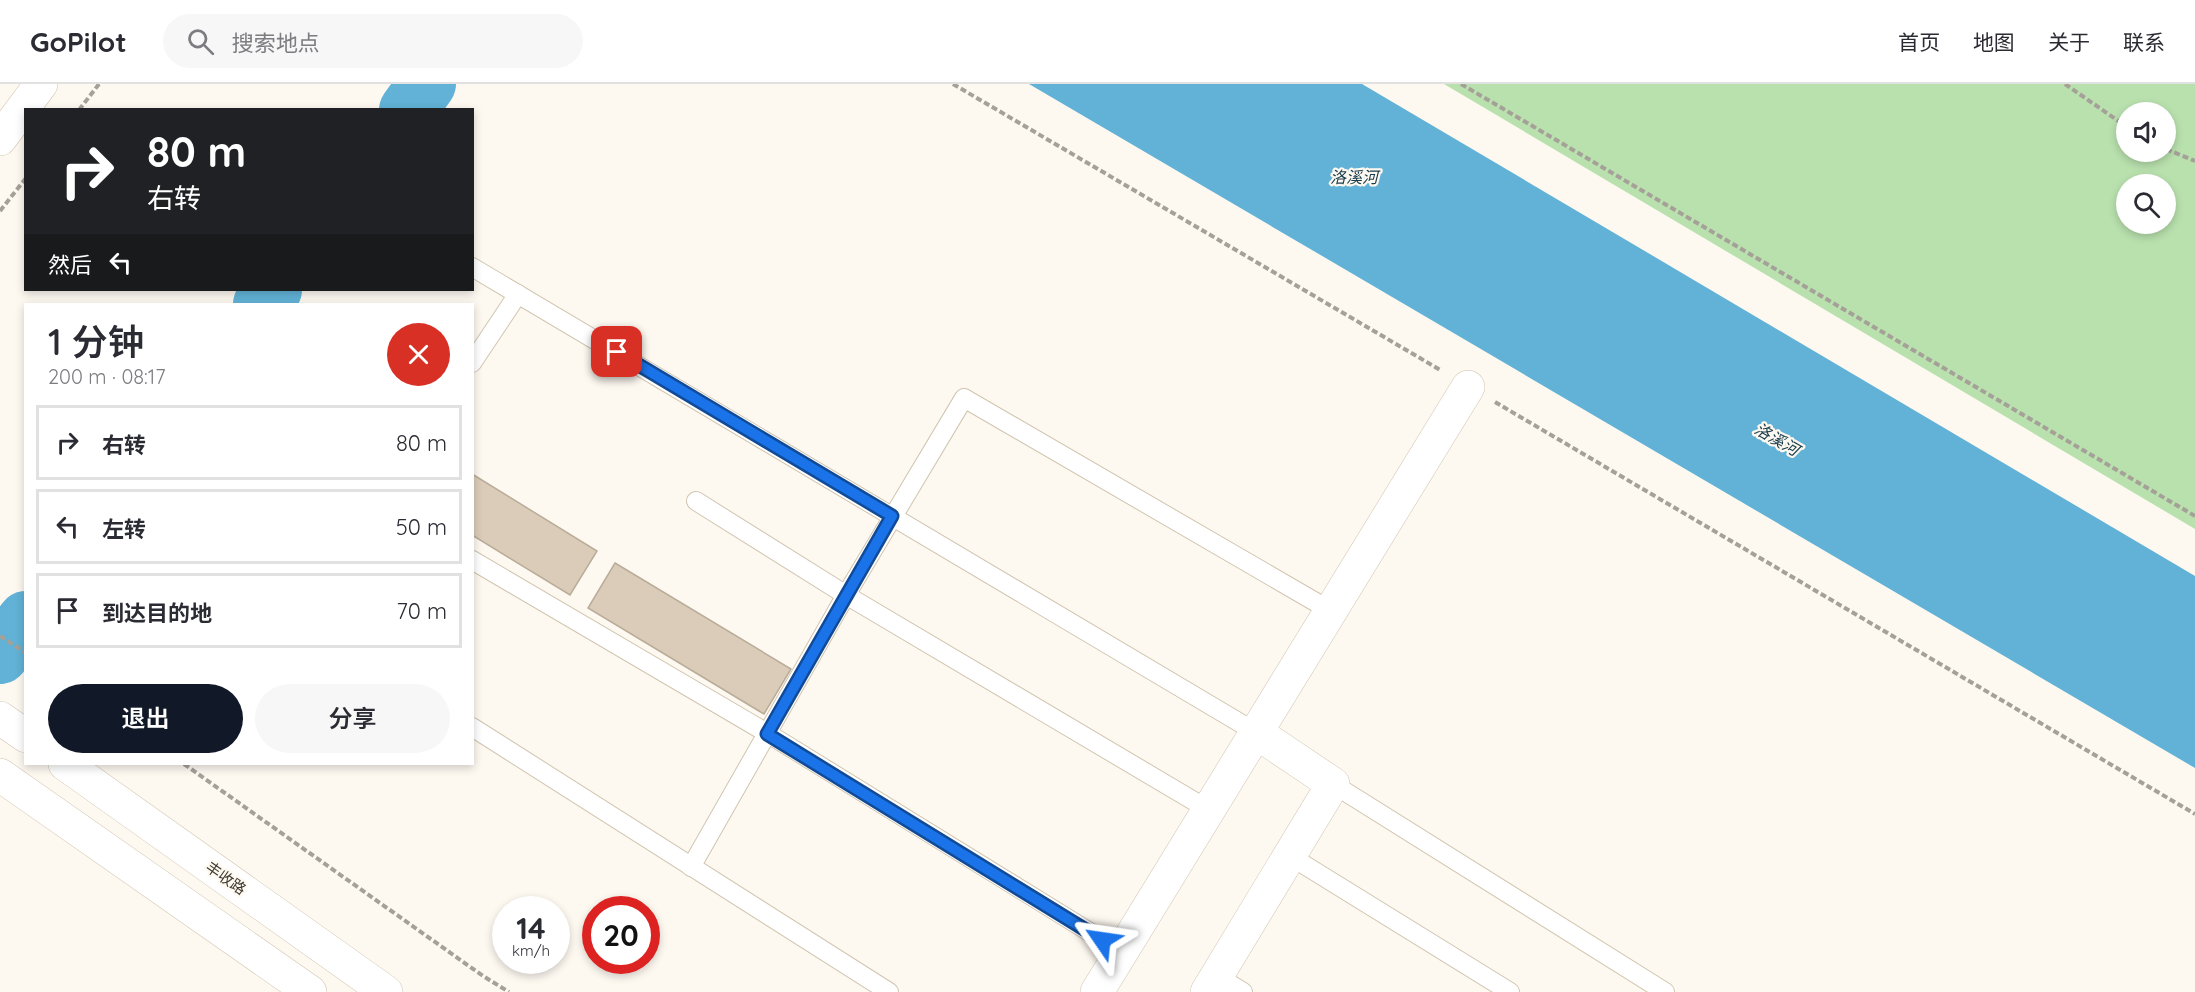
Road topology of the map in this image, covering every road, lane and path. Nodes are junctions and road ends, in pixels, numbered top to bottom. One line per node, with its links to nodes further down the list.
1 (41, 84): 8 (street)
2 (99, 84): 6 (path)
3 (953, 84): 16 (path)
4 (1461, 84): 19 (path)
5 (2065, 84): 7 (path)
6 (81, 108)
7 (2116, 119)
8 (0, 139)
9 (2176, 152): 10 (path)
10 (2195, 160)
11 (24, 181): 12 (path)
12 (0, 211)
13 (474, 268): 14 (lane)
14 (518, 294): 15 (lane); 18 (lane)
15 (474, 360)
16 (1468, 387): 22 (street); 35 (path)
17 (696, 501): 21 (lane)
18 (892, 516): 21 (lane); 22 (lane); 27 (lane)
19 (2195, 516)
20 (474, 561): 28 (lane)
21 (846, 595): 28 (lane); 34 (lane)
22 (1331, 611): 27 (street)
23 (0, 636): 24 (path)
24 (24, 651)
25 (0, 718): 29 (street)
26 (474, 728): 37 (lane)
27 (1257, 733): 33 (street); 34 (street)
28 (767, 734): 37 (lane); 38 (lane)
29 (24, 735)
30 (65, 765): 41 (street, 丰收路)
31 (185, 765): 42 (path)
32 (0, 775): 40 (street)
33 (1334, 784): 36 (street); 46 (lane)
34 (1209, 810): 38 (street)
35 (2195, 814)
36 (1290, 856): 39 (street); 45 (lane)
37 (691, 867): 43 (lane)
38 (1122, 952): 44 (street)
39 (1222, 987)
40 (310, 992)
41 (386, 992)
42 (509, 992)
43 (889, 992)
44 (1097, 992)
45 (1510, 992)
46 (1665, 992)

